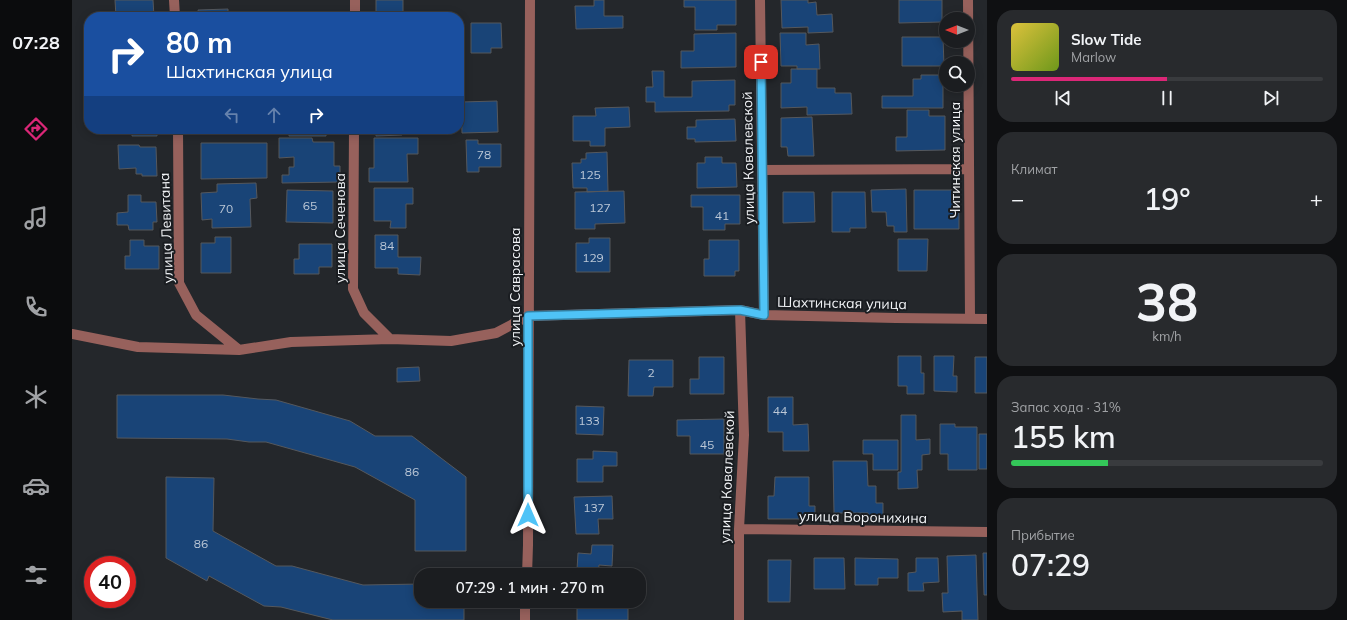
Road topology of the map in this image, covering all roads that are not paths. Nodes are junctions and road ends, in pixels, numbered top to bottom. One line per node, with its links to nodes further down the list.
1 (174, 0): 6 (street)
2 (355, 0): 7 (street)
3 (530, 0): 14 (street, улица Саврасова)
4 (760, 0): 11 (street, улица Ковалевской)
5 (968, 0): 10 (street, Читинская улица)
6 (175, 12)
7 (355, 12)
8 (178, 134): 21 (street, улица Левитана)
9 (354, 134): 20 (street, улица Сеченова)
10 (969, 169): 11 (street); 15 (street, Читинская улица)
11 (762, 170): 13 (street, улица Ковалевской)
12 (740, 310): 13 (street, Шахтинская улица); 14 (street, Шахтинская улица); 22 (street, улица Ковалевской)
13 (764, 315): 15 (street, Шахтинская улица)
14 (528, 316): 20 (street); 24 (street, улица Саврасова)
15 (970, 319): 16 (street, Шахтинская улица)
16 (987, 319)
17 (72, 328): 19 (street)
18 (72, 334): 19 (street)
19 (89, 338): 21 (street)
20 (390, 339): 21 (street)
21 (239, 350)
22 (739, 529): 23 (street, улица Воронихина); 27 (street, улица Ковалевской)
23 (987, 532)
24 (527, 568)
25 (525, 608): 26 (street)
26 (524, 620)
27 (739, 620)

